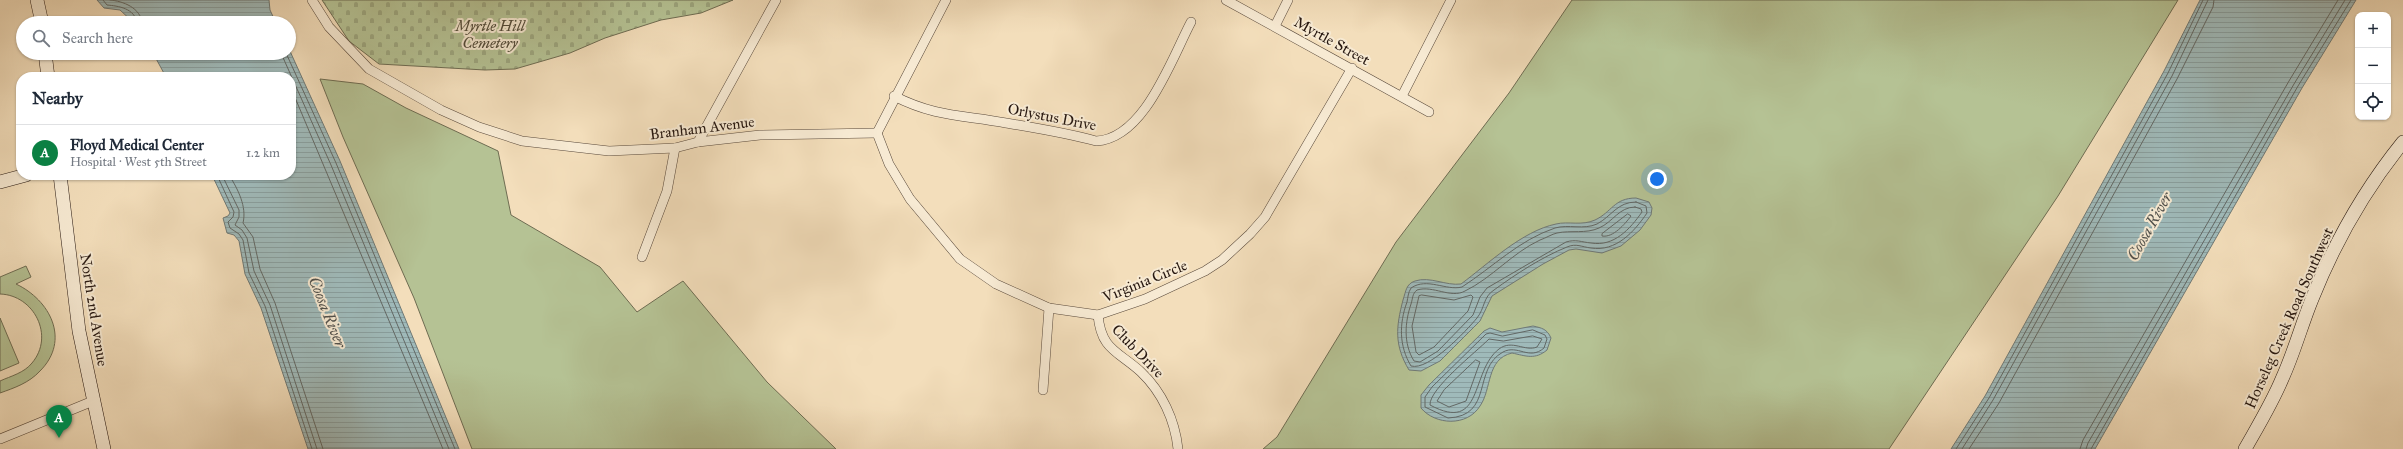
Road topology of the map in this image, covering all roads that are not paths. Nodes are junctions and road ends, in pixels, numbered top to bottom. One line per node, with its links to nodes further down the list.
1 (38, 0): 8 (street)
2 (312, 0): 20 (street, Branham Avenue)
3 (776, 0): 18 (street)
4 (946, 0): 14 (street)
5 (1226, 0): 10 (street, Myrtle Street)
6 (1288, 0): 10 (street)
7 (1451, 0): 15 (street)
8 (41, 16)
9 (1191, 22): 14 (street, Orlystus Drive)
10 (1275, 26): 12 (street, Myrtle Street)
11 (46, 60): 13 (street)
12 (1352, 68): 15 (street, Myrtle Street); 26 (street, Virginia Circle)
13 (47, 72)
14 (894, 96): 17 (street)
15 (1402, 96): 16 (street, Myrtle Street)
16 (1429, 112)
17 (877, 133): 18 (street, Branham Avenue); 25 (street, Virginia Circle)
18 (698, 142): 20 (street, Branham Avenue)
19 (2403, 142): 32 (street, Horseleg Creek Road Southwest)
20 (675, 148): 24 (street)
21 (16, 178): 23 (street)
22 (61, 180): 28 (street, North 2nd Avenue)
23 (0, 182)
24 (642, 257)
25 (1049, 308): 26 (street, Virginia Circle); 27 (street)
26 (1098, 315): 31 (street, Club Drive)
27 (1043, 390)
28 (93, 401): 29 (street); 30 (street, North 2nd Avenue)
29 (0, 439)
30 (104, 449)
31 (1178, 449)
32 (2245, 449)

